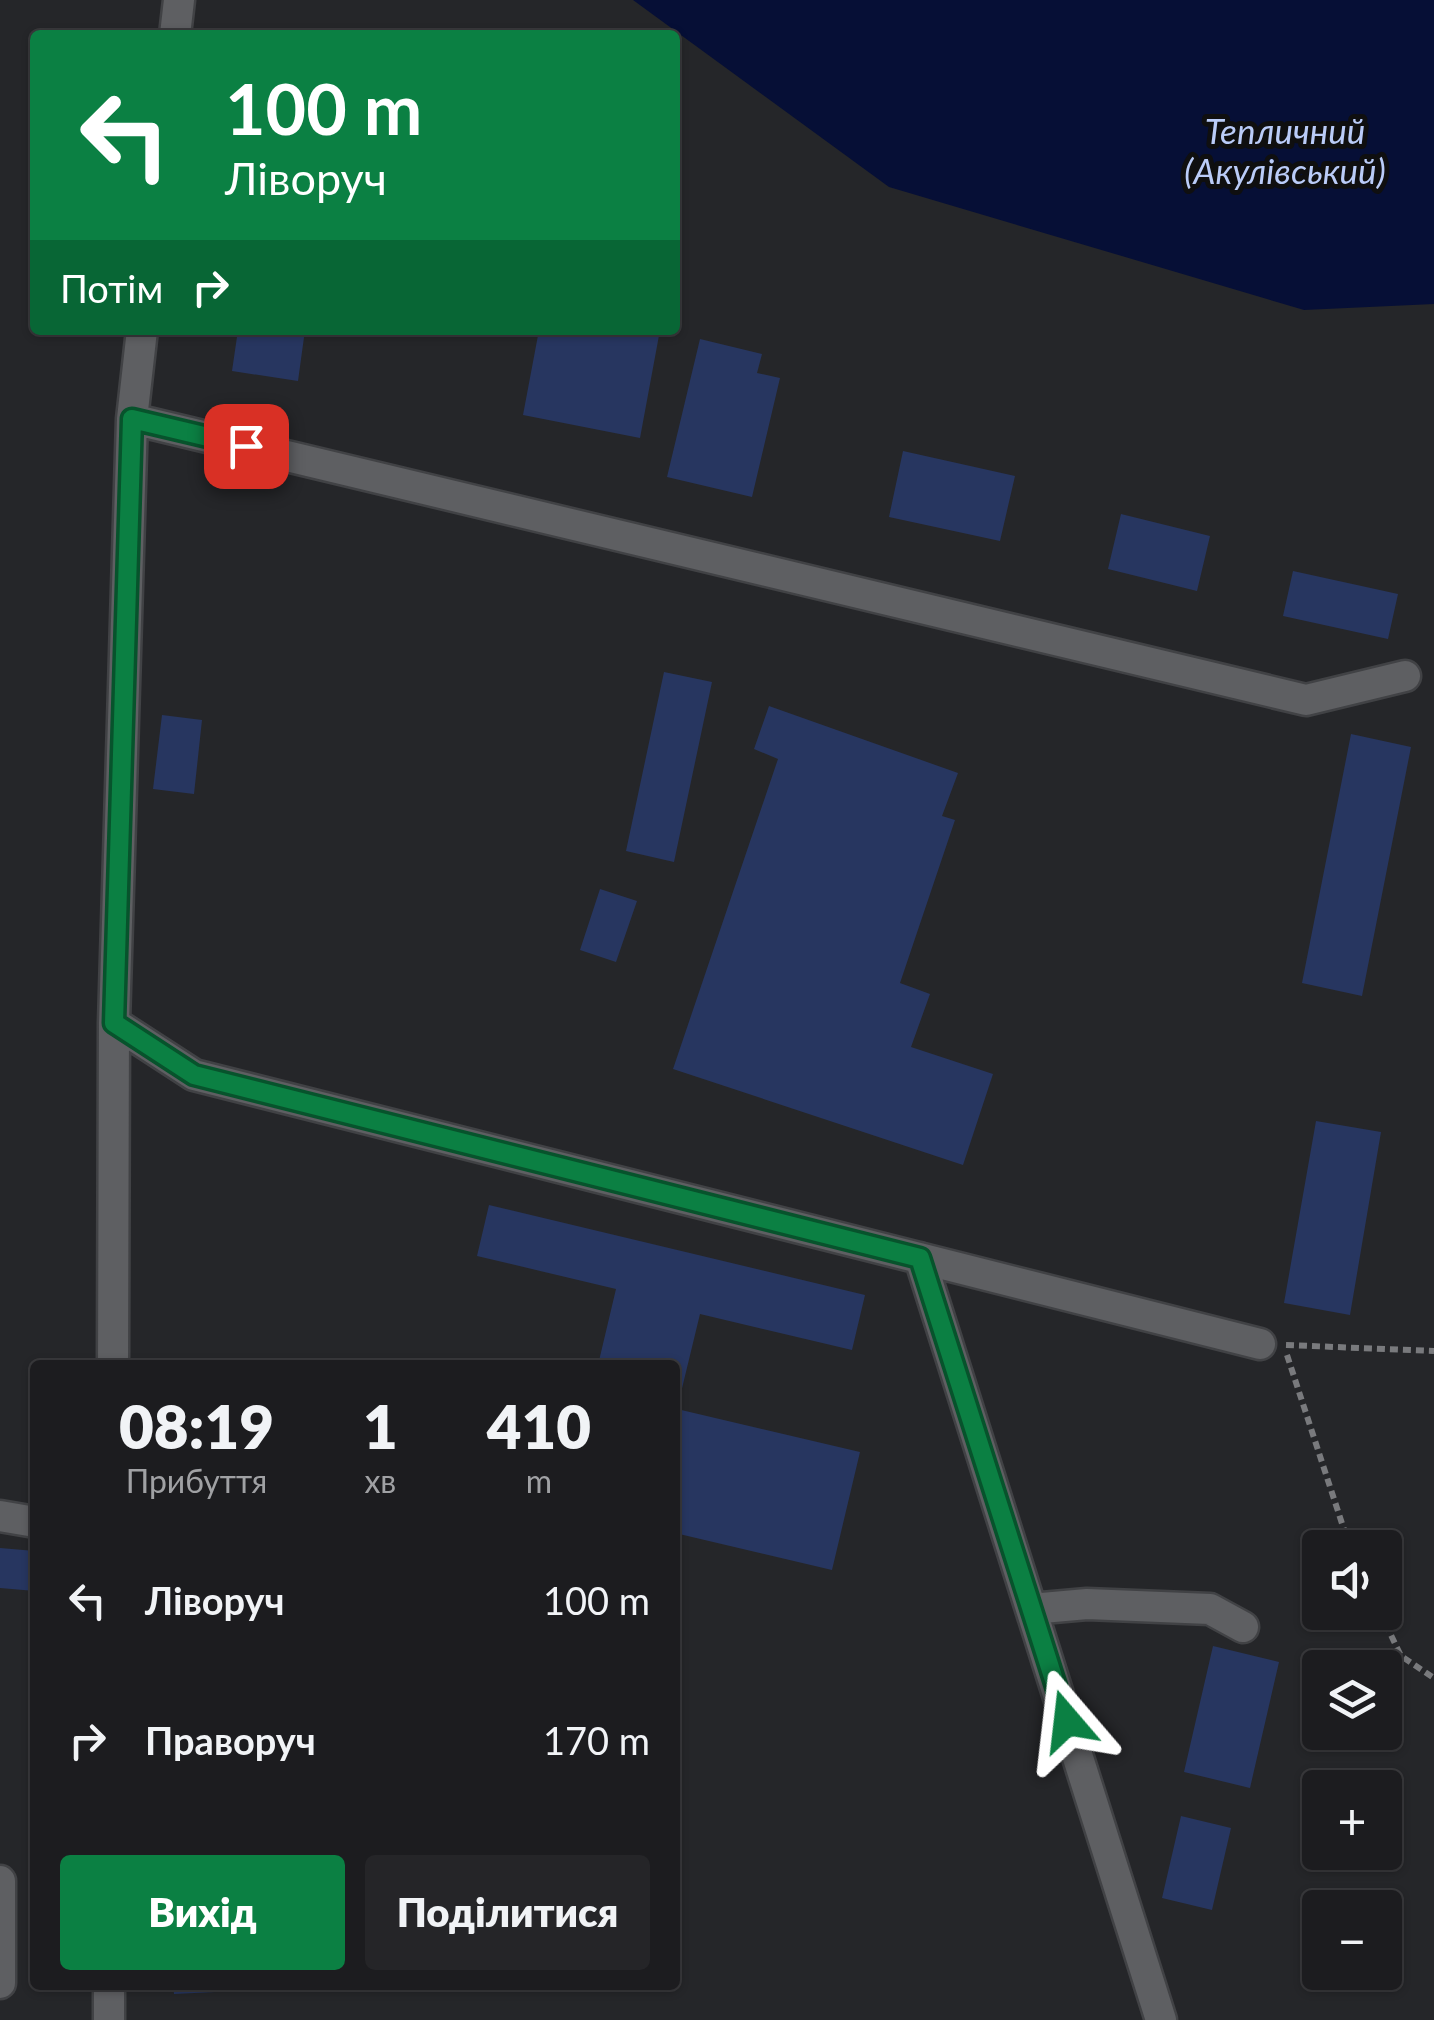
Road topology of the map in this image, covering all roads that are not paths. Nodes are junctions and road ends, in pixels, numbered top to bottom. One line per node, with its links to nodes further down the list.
1 (179, 0): 2 (street)
2 (176, 30)
3 (141, 335): 4 (street)
4 (132, 419): 5 (street); 6 (street)
5 (1405, 676)
6 (114, 1023): 7 (street); 9 (street)
7 (920, 1258): 8 (street); 12 (street)
8 (1272, 1344)
9 (112, 1360)
10 (0, 1516): 11 (street)
11 (30, 1521)
12 (1032, 1609): 13 (street); 18 (street)
13 (1244, 1626)
14 (0, 1881): 15 (street)
15 (0, 1983)
16 (109, 1990): 17 (street)
17 (109, 2020)
18 (1161, 2020)

